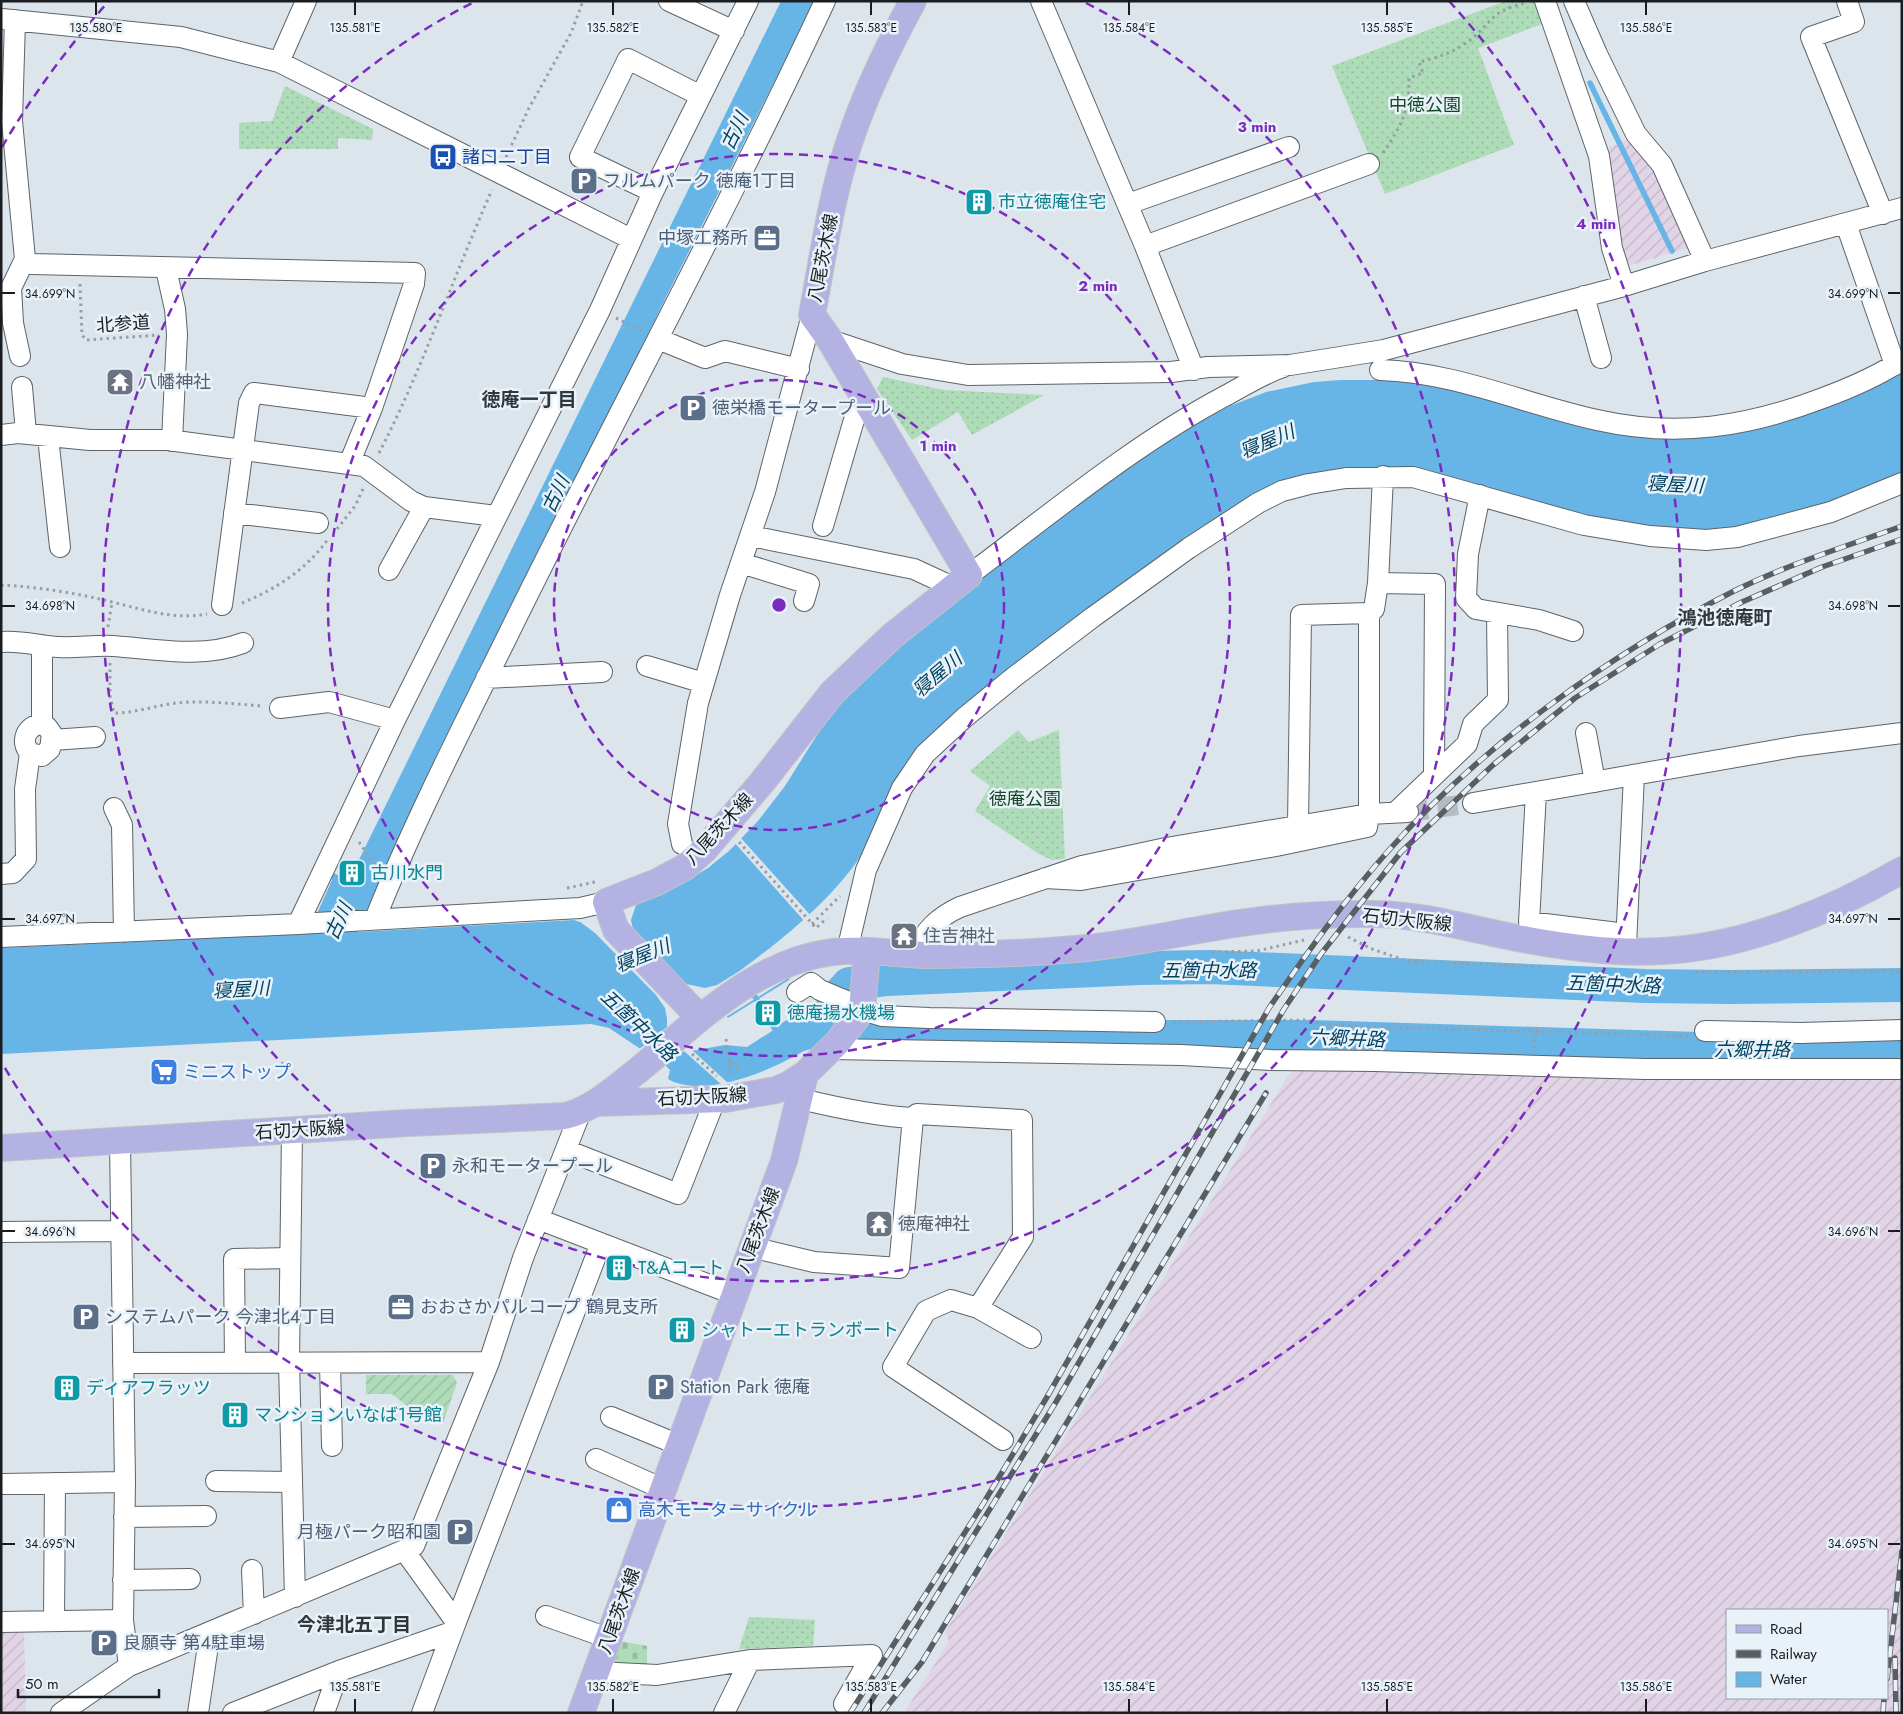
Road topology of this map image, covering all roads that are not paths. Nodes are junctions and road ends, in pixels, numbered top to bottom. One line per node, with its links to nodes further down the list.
1 (306, 1): 13 (street)
2 (669, 1): 11 (street)
3 (748, 1): 11 (street)
4 (825, 1): 31 (street)
5 (914, 1): 30 (main road, 八尾茨木線)
6 (1041, 1): 20 (street)
7 (1545, 1): 14 (street)
8 (1574, 1): 12 (street)
9 (1847, 1): 21 (street)
10 (8, 20): 13 (street); 16 (street)
11 (734, 31): 15 (street)
12 (1597, 54): 14 (street); 26 (street)
13 (279, 62): 23 (street)
14 (1568, 66): 28 (street)
15 (700, 96): 19 (street); 19 (street)
16 (7, 121): 25 (street)
17 (1289, 147): 20 (street)
18 (1369, 164): 24 (street)
19 (653, 192): 23 (street)
20 (1128, 204): 24 (street)
21 (1892, 211): 22 (street)
22 (1846, 224): 26 (street); 35 (street)
23 (631, 239): 54 (street)
24 (1146, 246): 38 (street)
25 (25, 260): 27 (street); 33 (street)
26 (1705, 261): 28 (street)
27 (166, 269): 42 (street); 46 (street)
28 (1624, 286): 29 (street)
29 (1584, 296): 34 (street); 36 (street)
30 (812, 316): 32 (main road, 八尾茨木線); 37 (street)
31 (658, 339): 37 (street); 73 (street)
32 (830, 340): 38 (street); 41 (main road, 八尾茨木線)
33 (20, 356)
34 (1601, 358)
35 (1898, 363): 39 (street)
36 (1290, 365): 38 (street); 61 (street)
37 (799, 369): 57 (street)
38 (1194, 370)
39 (1380, 370)
40 (22, 387): 43 (street)
41 (861, 396): 56 (street); 61 (main road, 八尾茨木線)
42 (372, 408): 47 (street); 48 (street)
43 (26, 433): 44 (street); 45 (street)
44 (1, 435)
45 (48, 437): 46 (street); 58 (street)
46 (172, 441): 47 (street)
47 (243, 450): 48 (street); 53 (street)
48 (349, 464): 52 (street)
49 (1383, 476): 51 (street); 62 (street); 100 (street)
50 (1902, 483): 51 (street)
51 (1480, 495): 66 (street)
52 (424, 507): 54 (street); 60 (street)
53 (234, 513): 55 (street); 64 (street)
54 (496, 516): 76 (street)
55 (318, 523)
56 (823, 526)
57 (751, 536): 59 (street); 61 (street)
58 (60, 547)
59 (741, 563): 63 (street); 74 (street)
60 (389, 570)
61 (962, 582): 93 (main road, 八尾茨木線)
62 (1378, 583): 65 (street); 81 (street)
63 (804, 601)
64 (222, 605)
65 (1369, 613): 87 (street); 88 (street)
66 (1497, 614): 67 (street); 81 (street)
67 (1573, 631)
68 (1, 642): 70 (street)
69 (243, 643): 70 (street)
70 (42, 645): 77 (street)
71 (647, 666): 74 (street)
72 (602, 672): 73 (street)
73 (486, 678): 94 (street)
74 (704, 682): 89 (street)
75 (280, 708): 76 (street)
76 (395, 720): 95 (street)
77 (47, 732): 80 (street); 91 (street)
78 (1586, 733): 83 (street)
79 (1902, 733): 82 (street)
80 (95, 737)
81 (1434, 775): 87 (street)
82 (1634, 775): 83 (street); 98 (street)
83 (1595, 782): 84 (street)
84 (1536, 792): 85 (street); 98 (street)
85 (1473, 803)
86 (114, 808): 96 (street)
87 (1369, 814): 88 (street); 92 (street)
88 (1298, 825): 92 (street)
89 (682, 844)
90 (1902, 870): 98 (main road, 石切大阪線)
91 (1, 874)
92 (1045, 878): 99 (street)
93 (606, 896): 94 (street); 103 (main road)
94 (371, 919): 95 (street)
95 (304, 924): 96 (street)
96 (124, 932): 97 (street)
97 (1, 937)
98 (1626, 942): 99 (main road, 石切大阪線)
99 (914, 954): 100 (main road, 石切大阪線)
100 (860, 957): 102 (main road); 103 (main road)
101 (797, 992): 102 (street)
102 (860, 1006): 104 (street); 107 (main road, 八尾茨木線)
103 (702, 1009): 111 (main road, 石切大阪線)
104 (1155, 1022)
105 (1902, 1030): 106 (street)
106 (1704, 1031)
107 (834, 1046): 108 (street); 109 (main road, 八尾茨木線)
108 (1902, 1069)
109 (803, 1086): 110 (main road, 石切大阪線); 112 (street); 121 (main road, 八尾茨木線)
110 (717, 1089): 111 (main road, 石切大阪線); 116 (street)
111 (588, 1107): 113 (main road, 石切大阪線); 116 (street)
112 (913, 1118): 121 (street); 124 (street)
113 (292, 1130): 114 (main road, 石切大阪線); 122 (street)
114 (120, 1142): 115 (main road, 石切大阪線); 118 (street)
115 (1, 1148)
116 (566, 1150): 117 (street)
117 (538, 1219): 120 (street); 126 (street)
118 (121, 1231): 119 (street); 130 (street)
119 (1, 1232)
120 (601, 1243): 123 (street); 154 (street)
121 (751, 1247): 123 (main road, 八尾茨木線)
122 (290, 1258): 127 (street); 128 (street)
123 (733, 1294): 133 (main road, 八尾茨木線)
124 (978, 1308): 125 (street); 132 (street)
125 (1031, 1338)
126 (489, 1362): 129 (street); 144 (street)
127 (236, 1363): 128 (street); 130 (street)
128 (289, 1363): 129 (street); 138 (street)
129 (330, 1363): 134 (street)
130 (123, 1364): 137 (street)
131 (611, 1417): 133 (street)
132 (1003, 1440)
133 (679, 1445): 141 (main road, 八尾茨木線)
134 (332, 1446)
135 (596, 1460): 141 (street)
136 (216, 1481): 138 (street)
137 (125, 1482): 139 (street); 143 (street)
138 (292, 1482): 148 (street)
139 (55, 1483): 140 (street); 152 (street)
140 (1, 1484)
141 (663, 1489): 156 (main road, 八尾茨木線)
142 (206, 1516): 143 (street)
143 (124, 1517): 147 (street)
144 (404, 1550): 148 (street); 154 (street)
145 (252, 1570): 149 (street)
146 (190, 1579): 147 (street)
147 (123, 1580): 151 (street)
148 (295, 1597): 149 (street)
149 (254, 1614): 155 (street)
150 (546, 1616): 156 (street)
151 (123, 1620): 152 (street); 158 (street)
152 (54, 1621): 153 (street)
153 (1, 1622)
154 (454, 1627): 159 (street); 166 (street)
155 (210, 1632): 158 (street); 163 (street)
156 (608, 1638): 160 (main road, 八尾茨木線)
157 (750, 1660): 160 (street); 161 (street); 168 (street)
158 (129, 1666): 162 (street)
159 (339, 1671): 164 (street); 165 (street)
160 (597, 1672): 167 (main road, 八尾茨木線)
161 (844, 1704)
162 (61, 1713)
163 (198, 1713)
164 (233, 1713)
165 (324, 1713)
166 (422, 1713)
167 (581, 1713)
168 (724, 1713)

